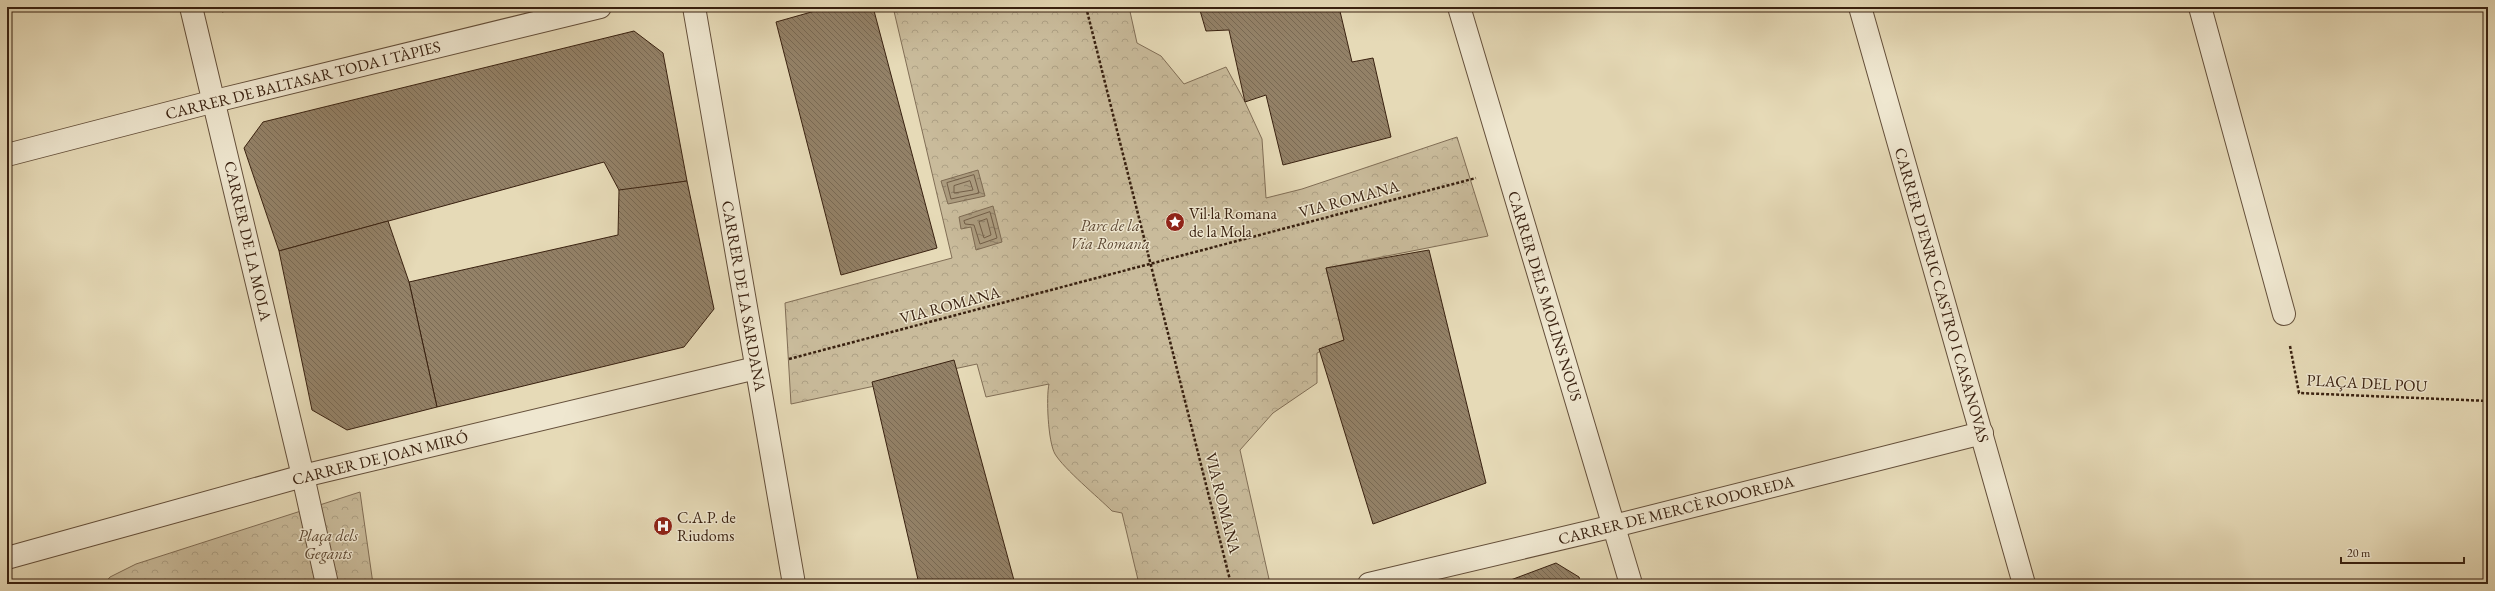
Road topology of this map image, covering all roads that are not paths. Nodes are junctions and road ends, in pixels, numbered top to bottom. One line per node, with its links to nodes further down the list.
1 (191, 7): 7 (street, CARRER DE LA MOLA)
2 (600, 7): 7 (street, CARRER DE BALTASAR TODA I TÀPIES)
3 (694, 7): 10 (street, CARRER DE LA SARDANA)
4 (1459, 7): 13 (street, CARRER DELS MOLINS NOUS)
5 (1860, 7): 11 (street, CARRER D'ENRIC CASTRO I CASANOVAS)
6 (2200, 7): 9 (street)
7 (215, 100): 8 (street, CARRER DE BALTASAR TODA I TÀPIES); 12 (street, CARRER DE LA MOLA)
8 (7, 155)
9 (2284, 314)
10 (756, 368): 12 (street, CARRER DE JOAN MIRÓ); 16 (street, CARRER DE LA SARDANA)
11 (1982, 433): 13 (street, CARRER DE MERCÈ RODOREDA); 19 (street, CARRER D'ENRIC CASTRO I CASANOVAS)
12 (303, 476): 14 (street, CARRER DE JOAN MIRÓ); 15 (street, CARRER DE LA MOLA)
13 (1614, 526): 17 (street, CARRER DE MERCÈ RODOREDA); 18 (street, CARRER DELS MOLINS NOUS)
14 (7, 558)
15 (327, 584)
16 (794, 584)
17 (1369, 584)
18 (1632, 584)
19 (2024, 584)

